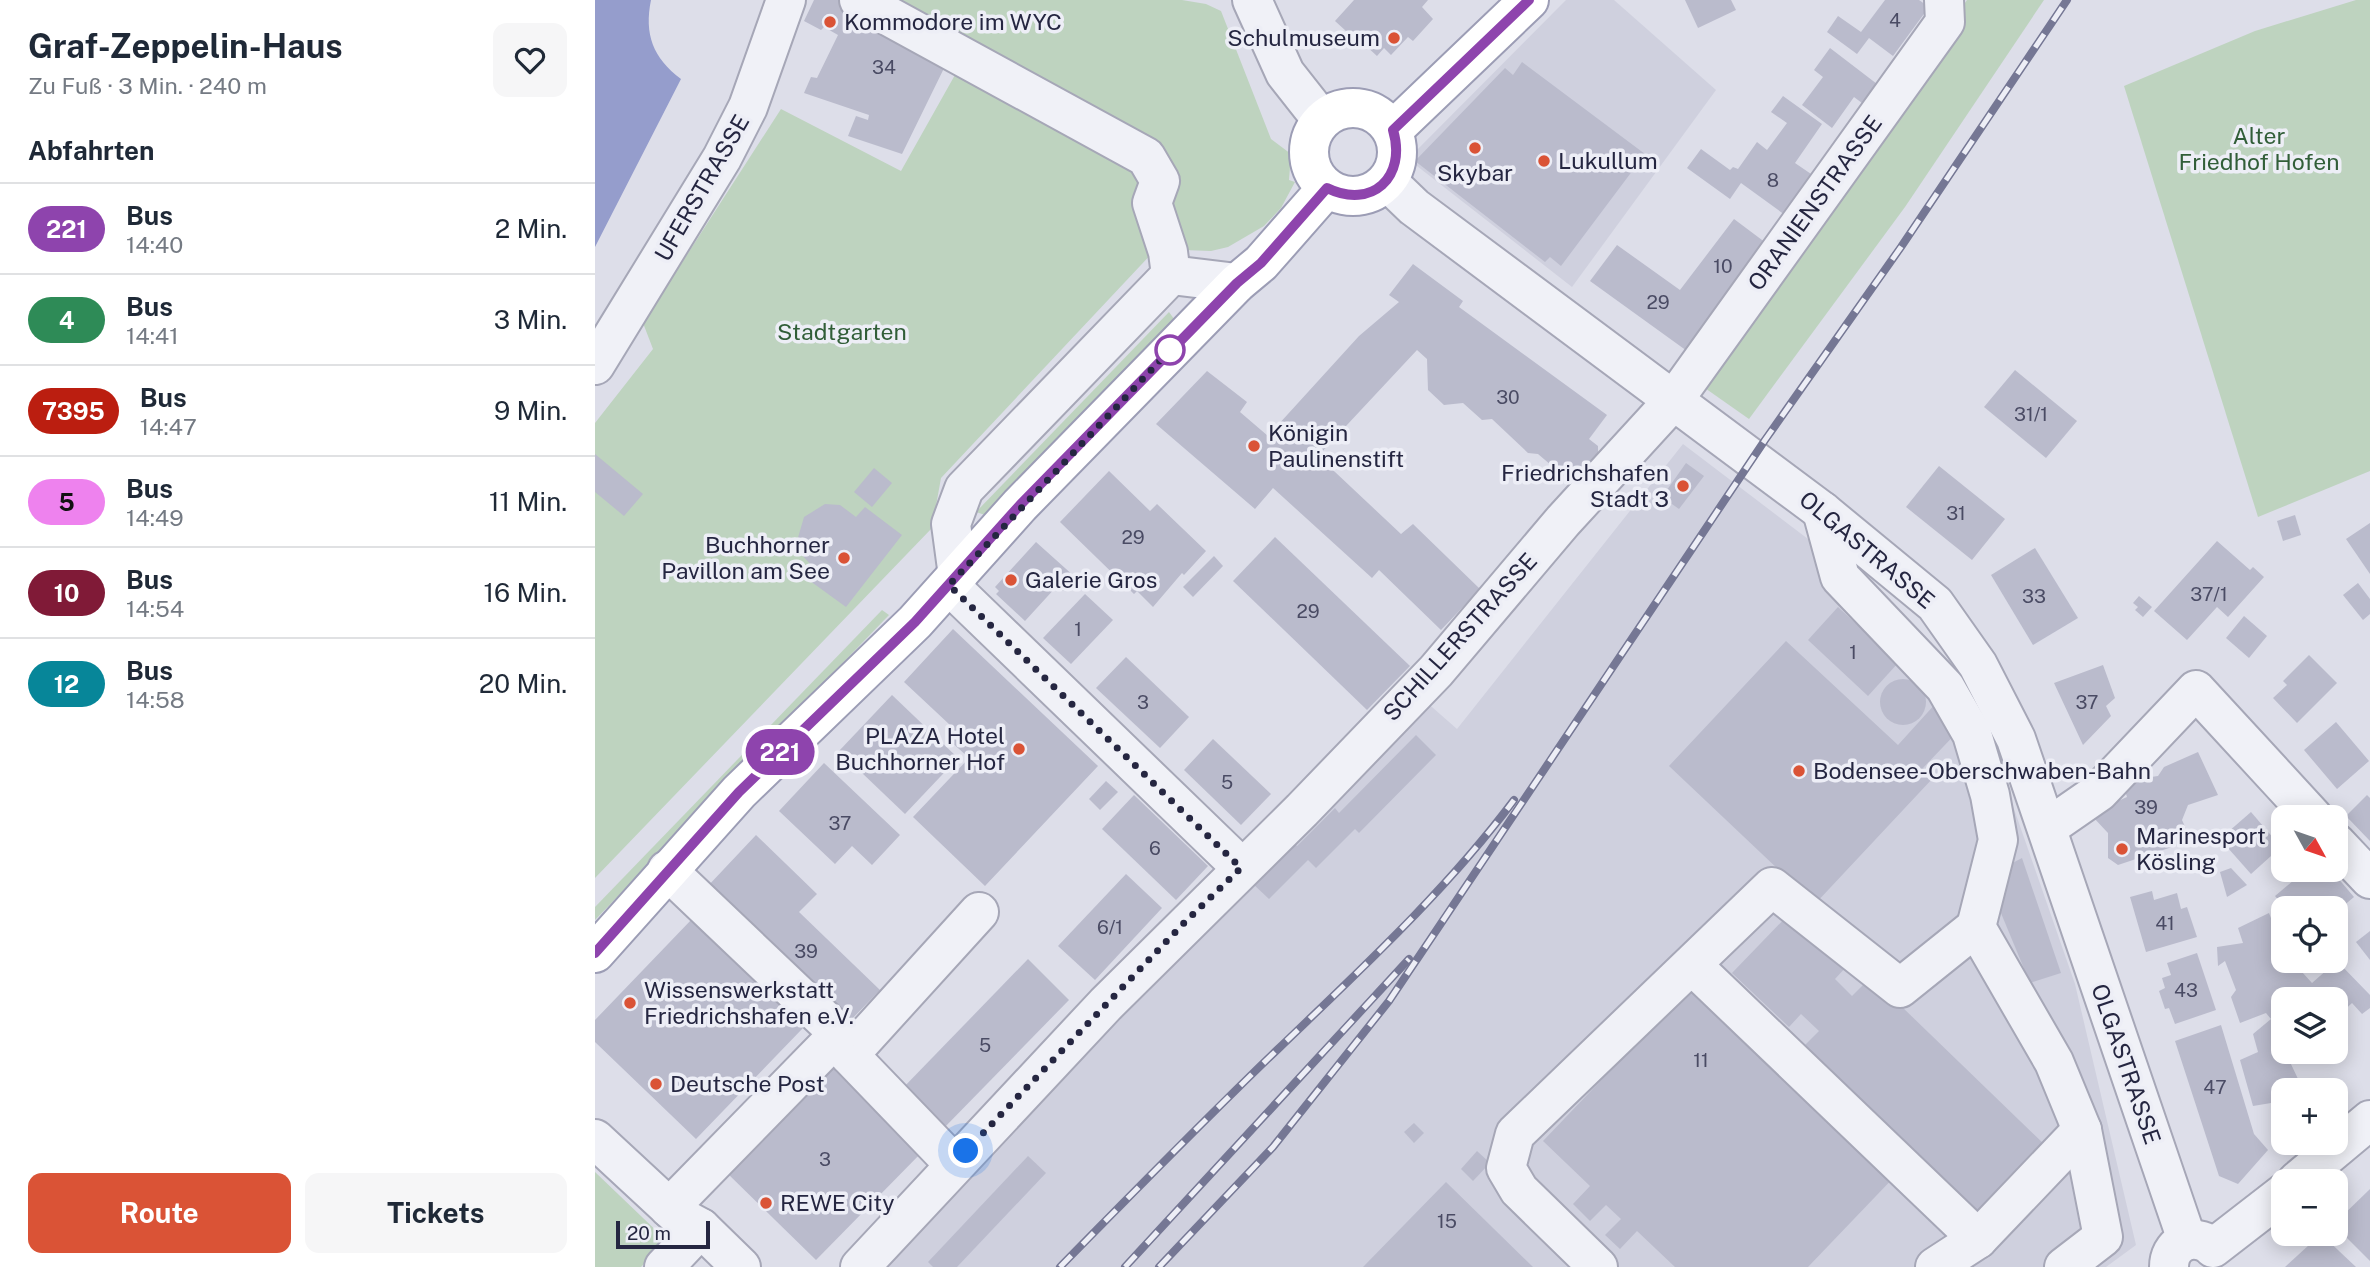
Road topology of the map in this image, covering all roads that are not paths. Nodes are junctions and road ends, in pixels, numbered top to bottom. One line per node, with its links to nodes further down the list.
1 (786, 0): 12 (street, UFERSTRASSE)
2 (859, 0): 10 (street)
3 (1252, 0): 6 (street)
4 (1529, 0): 7 (main road)
5 (1944, 0): 13 (street, ORANIENSTRASSE)
6 (1322, 120): 7 (main road); 9 (main road)
7 (1393, 130): 8 (main road)
8 (1387, 181): 9 (main road); 13 (street, OLGASTRASSE)
9 (1327, 188): 11 (main road)
10 (1171, 275): 11 (street); 15 (street)
11 (1237, 283): 15 (main road)
12 (595, 365)
13 (1673, 401): 14 (street, OLGASTRASSE); 19 (street, SCHILLERSTRASSE)
14 (1822, 511): 17 (street, OLGASTRASSE); 23 (street)
15 (953, 580): 19 (street); 20 (main road)
16 (2302, 805): 17 (street)
17 (2047, 828): 36 (street, OLGASTRASSE)
18 (2349, 856): 21 (street)
19 (1241, 868): 30 (street, SCHILLERSTRASSE)
20 (667, 870): 24 (main road); 26 (street)
21 (2370, 879)
22 (979, 912): 26 (street)
23 (1976, 927): 25 (street); 28 (street)
24 (595, 953)
25 (1692, 965): 35 (street); 40 (street)
26 (829, 1046): 30 (street); 32 (street)
27 (2370, 1120): 31 (street)
28 (2082, 1130): 35 (street); 42 (street)
29 (595, 1139): 32 (street)
30 (963, 1139): 39 (street, SCHILLERSTRASSE)
31 (2311, 1169)
32 (663, 1202): 34 (street)
33 (2271, 1202): 36 (street)
34 (701, 1228): 37 (street); 38 (street)
35 (1977, 1239): 41 (street)
36 (2197, 1255)
37 (664, 1267)
38 (740, 1267)
39 (860, 1267)
40 (1598, 1267)
41 (1935, 1267)
42 (2064, 1267)

